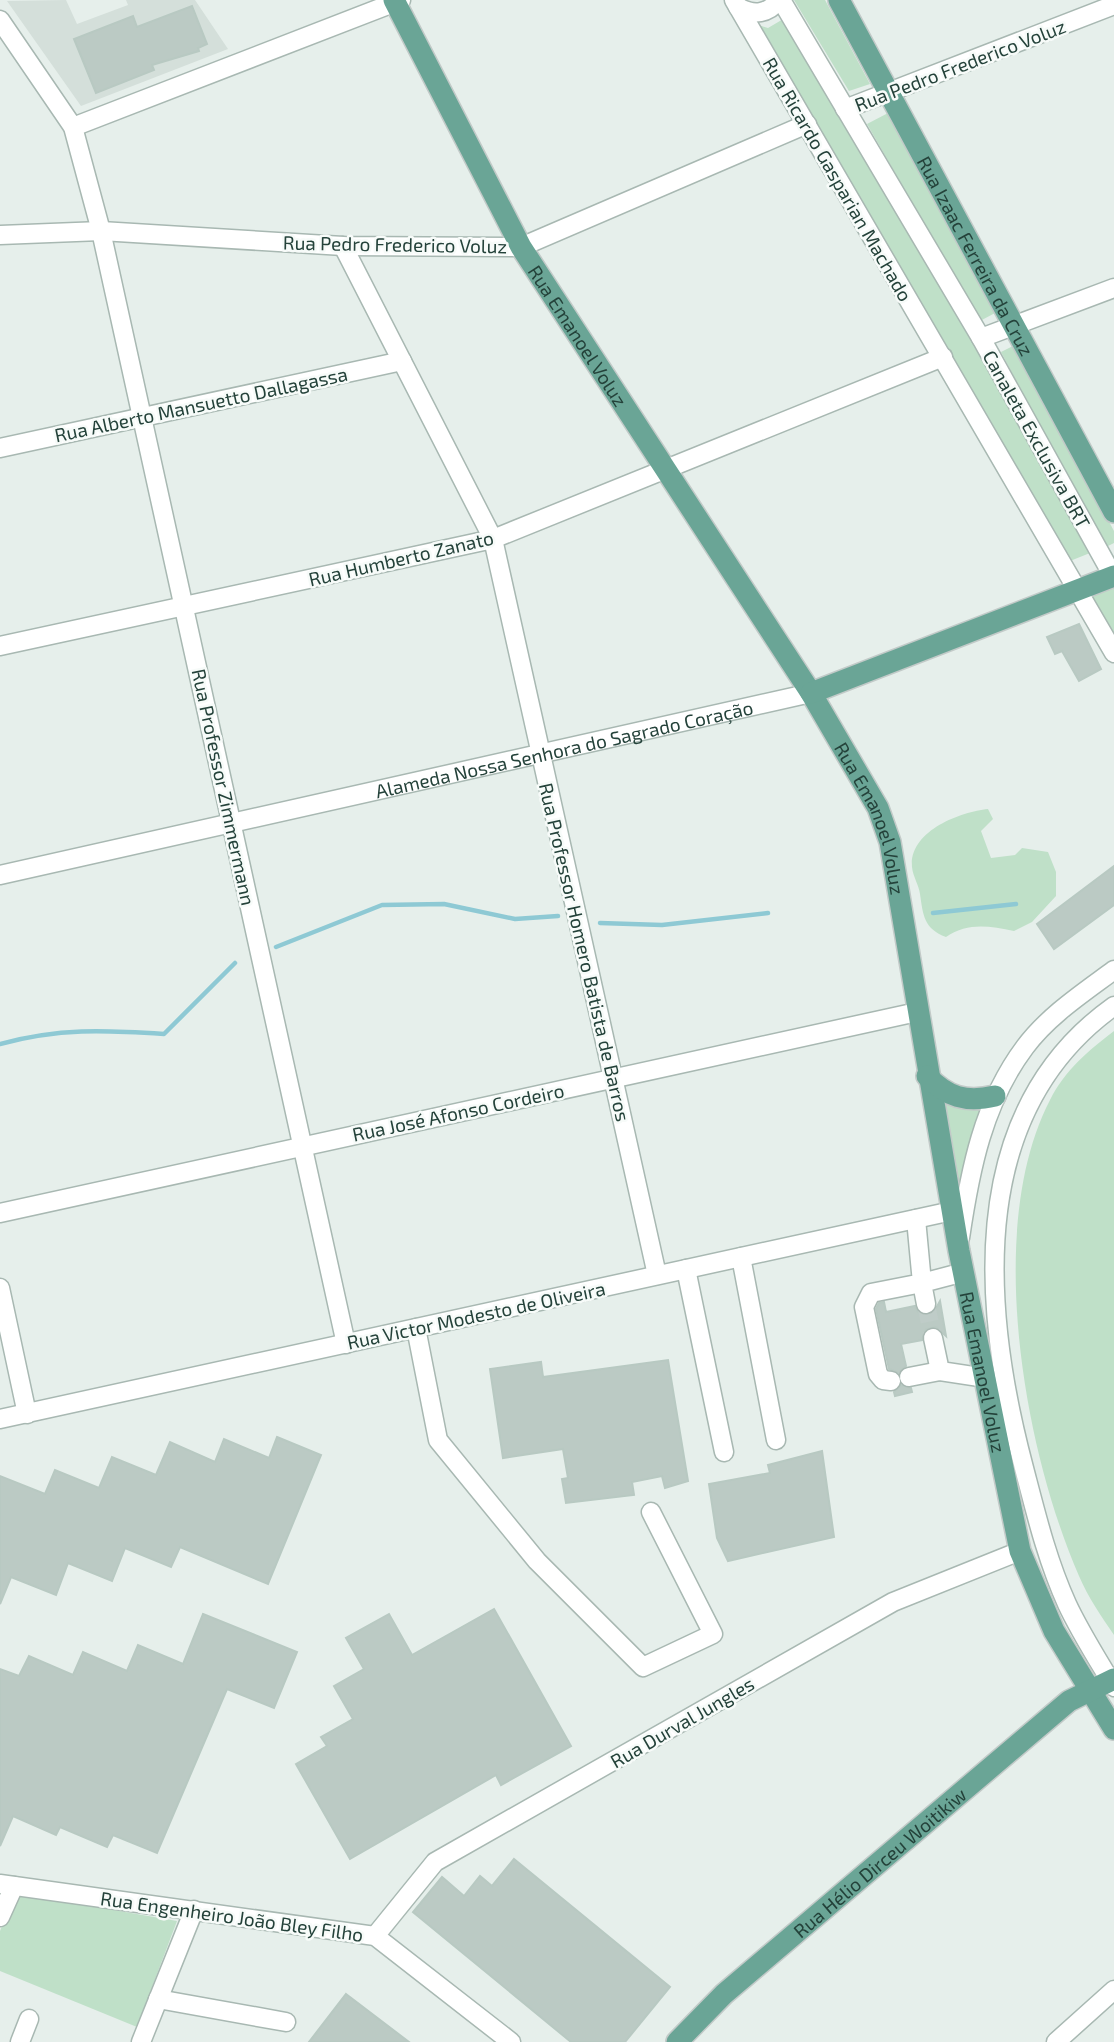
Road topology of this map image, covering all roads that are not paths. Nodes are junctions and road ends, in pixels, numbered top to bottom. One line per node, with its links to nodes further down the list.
1 (780, 0): 4 (street); 8 (street)
2 (839, 0): 7 (main road, Rua Izaac Ferreira da Cruz)
3 (397, 1): 10 (street); 14 (main road, Rua Emanoel Voluz)
4 (736, 4): 9 (street, Rua Ricardo Gasparian Machado)
5 (1114, 5): 7 (street, Rua Pedro Frederico Voluz)
6 (0, 20): 10 (street, Rua Professor Zimmermann)
7 (889, 94): 8 (street, Rua Pedro Frederico Voluz); 16 (main road, Rua Izaac Ferreira da Cruz)
8 (845, 109): 17 (street)
9 (807, 124): 14 (street, Rua Pedro Frederico Voluz); 18 (street, Rua Ricardo Gasparian Machado)
10 (73, 127): 11 (street, Rua Professor Zimmermann)
11 (101, 231): 12 (street, Rua Pedro Frederico Voluz); 13 (street, Rua Pedro Frederico Voluz); 20 (street, Rua Professor Zimmermann)
12 (0, 235)
13 (343, 246): 14 (street, Rua Pedro Frederico Voluz); 19 (street, Rua Professor Homero Batista de Barros)
14 (521, 247): 22 (main road, Rua Emanoel Voluz)
15 (1114, 289): 16 (street)
16 (1014, 326): 17 (street); 23 (main road, Rua Izaac Ferreira da Cruz)
17 (981, 338): 25 (street, Canaleta Exclusiva BRT)
18 (943, 357): 22 (street, Rua Humberto Zanato); 26 (street, Canaleta Exclusiva BRT)
19 (402, 360): 20 (street, Rua Alberto Mansuetto Dallagassa); 24 (street, Rua Professor Homero Batista de Barros)
20 (142, 417): 21 (street, Rua Alberto Mansuetto Dallagassa); 27 (street, Rua Professor Zimmermann)
21 (0, 448)
22 (666, 468): 24 (street, Rua Humberto Zanato); 30 (main road, Rua Emanoel Voluz)
23 (1114, 513)
24 (493, 539): 27 (street, Rua Humberto Zanato); 31 (street, Rua Professor Homero Batista de Barros)
25 (1114, 577): 26 (main road, Alameda Nossa Senhora do Sagrado Coração)
26 (1080, 589): 29 (street); 30 (main road, Alameda Nossa Senhora do Sagrado Coração)
27 (184, 606): 28 (street, Rua Humberto Zanato); 32 (street, Rua Professor Zimmermann)
28 (0, 646)
29 (1114, 653)
30 (811, 693): 31 (street, Alameda Nossa Senhora do Sagrado Coração); 36 (main road, Rua Emanoel Voluz)
31 (541, 754): 32 (street, Alameda Nossa Senhora do Sagrado Coração); 38 (street, Rua Professor Homero Batista de Barros)
32 (232, 823): 33 (street, Alameda Nossa Senhora do Sagrado Coração); 40 (street, Rua Professor Zimmermann)
33 (0, 875)
34 (1114, 970): 39 (street)
35 (1114, 1006): 63 (street)
36 (917, 1012): 37 (main road, Rua Emanoel Voluz); 38 (street, Rua José Afonso Cordeiro)
37 (927, 1076): 39 (main road); 41 (main road, Rua Emanoel Voluz)
38 (613, 1079): 40 (street, Rua José Afonso Cordeiro); 48 (street, Rua Professor Homero Batista de Barros)
39 (995, 1096): 44 (street)
40 (303, 1146): 42 (street, Rua José Afonso Cordeiro); 54 (street, Rua Professor Zimmermann)
41 (952, 1211): 43 (street, Rua Victor Modesto de Oliveira); 44 (main road, Rua Emanoel Voluz)
42 (0, 1213)
43 (916, 1219): 45 (street, Rua Victor Modesto de Oliveira); 49 (street)
44 (959, 1251): 47 (main road, Rua Emanoel Voluz)
45 (741, 1257): 46 (street, Rua Victor Modesto de Oliveira); 59 (street)
46 (686, 1269): 48 (street, Rua Victor Modesto de Oliveira); 60 (street)
47 (964, 1272): 49 (street); 56 (main road, Rua Emanoel Voluz)
48 (657, 1276): 52 (street, Rua Victor Modesto de Oliveira)
49 (922, 1283): 51 (street); 55 (street)
50 (0, 1288): 57 (street)
51 (926, 1304)
52 (416, 1328): 54 (street, Rua Victor Modesto de Oliveira); 61 (street)
53 (933, 1338): 55 (street)
54 (346, 1344): 57 (street, Rua Victor Modesto de Oliveira)
55 (940, 1371): 56 (street)
56 (986, 1378): 62 (main road, Rua Emanoel Voluz)
57 (27, 1414): 58 (street, Rua Victor Modesto de Oliveira)
58 (0, 1419)
59 (776, 1440)
60 (724, 1452)
61 (651, 1512)
62 (1020, 1551): 64 (main road, Rua Emanoel Voluz); 69 (street, Rua Durval Jungles)
63 (1113, 1682): 64 (main road, Rua Hélio Dirceu Woitikiw)
64 (1089, 1690): 65 (main road, Rua Emanoel Voluz); 77 (main road, Rua Hélio Dirceu Woitikiw)
65 (1114, 1729)
66 (7, 1885): 67 (street, Rua Engenheiro João Bley Filho); 68 (street)
67 (194, 1910): 69 (street, Rua Engenheiro João Bley Filho); 71 (street)
68 (0, 1917)
69 (374, 1936): 76 (street, Rua Engenheiro João Bley Filho)
70 (1114, 1990): 78 (street)
71 (159, 1999): 73 (street); 75 (street)
72 (30, 2019): 74 (street)
73 (286, 2022)
74 (20, 2042)
75 (141, 2042)
76 (512, 2042)
77 (677, 2042)
78 (1056, 2042)

